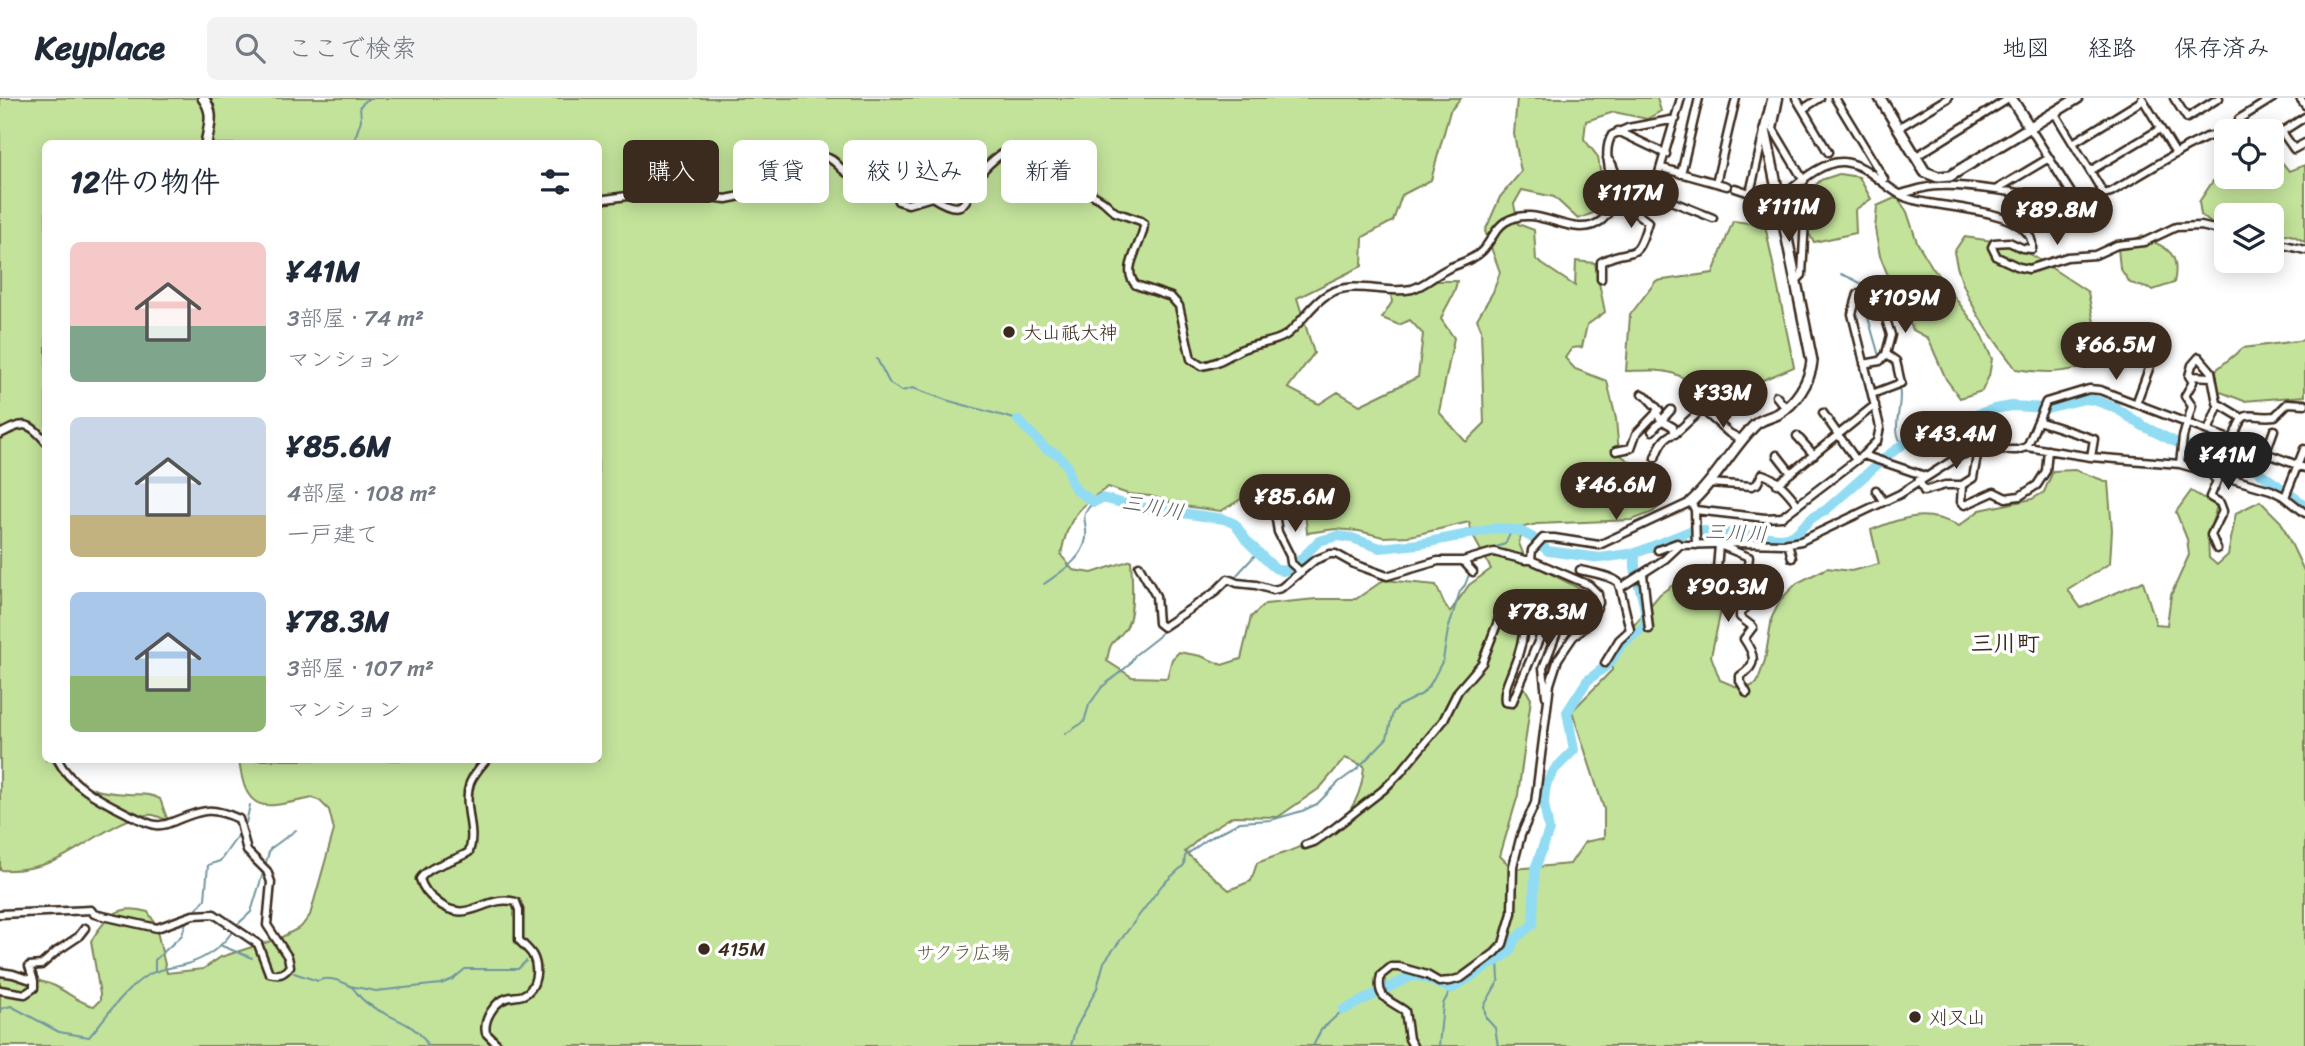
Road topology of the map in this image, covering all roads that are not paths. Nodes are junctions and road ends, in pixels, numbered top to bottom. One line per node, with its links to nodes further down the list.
1 (203, 98): 36 (street)
2 (1681, 98): 25 (street)
3 (1699, 98): 47 (street)
4 (1736, 98): 50 (street)
5 (1773, 98): 31 (street)
6 (1779, 98): 48 (street)
7 (1796, 98): 23 (street)
8 (1820, 98): 23 (street)
9 (1835, 98): 51 (street)
10 (1881, 98): 28 (street)
11 (1948, 98): 28 (street)
12 (2010, 98): 29 (street); 43 (street)
13 (2078, 98): 24 (street)
14 (2174, 98): 20 (street)
15 (2220, 98): 20 (street)
16 (2253, 98): 22 (street)
17 (2273, 98): 22 (street)
18 (2300, 98): 21 (street)
19 (2142, 99): 30 (street); 37 (street)
20 (2210, 101)
21 (2305, 105)
22 (2259, 107): 26 (street)
23 (1803, 109): 39 (street)
24 (2054, 113): 29 (street); 37 (street)
25 (1676, 118): 32 (street); 40 (street)
26 (2239, 119)
27 (2304, 119): 33 (street)
28 (1898, 128): 43 (street)
29 (2030, 128): 44 (street); 49 (street)
30 (2160, 129): 41 (street); 46 (street)
31 (1765, 130): 50 (street); 58 (street)
32 (1618, 131): 40 (street); 42 (street)
33 (2284, 131)
34 (2284, 134): 38 (street)
35 (2214, 136): 41 (street)
36 (207, 140)
37 (2073, 143): 46 (street)
38 (2305, 143)
39 (1828, 152)
40 (1666, 154): 45 (street)
41 (2176, 154): 56 (street)
42 (1605, 157): 59 (street); 65 (street)
43 (1916, 157): 49 (street)
44 (2049, 158): 53 (street); 57 (street)
45 (1662, 168): 47 (street); 54 (street)
46 (2090, 171): 56 (street)
47 (1681, 174): 50 (street)
48 (1804, 181): 51 (street); 58 (street)
49 (1937, 181): 53 (street); 55 (street)
50 (1716, 183)
51 (1887, 184): 55 (street)
52 (1641, 189): 54 (street)
53 (1997, 189): 57 (street)
54 (1653, 193): 60 (street)
55 (1901, 194): 62 (street)
56 (2104, 194): 57 (street)
57 (2073, 196)
58 (1779, 198): 66 (street)
59 (602, 199)
60 (1713, 218)
61 (1805, 219): 66 (street)
62 (2214, 229)
63 (2284, 245): 64 (street)
64 (2305, 250)
65 (1601, 279)
66 (1796, 281): 81 (street)
67 (1858, 294): 71 (street)
68 (1885, 316): 70 (street)
69 (2157, 347): 77 (street)
70 (1884, 357): 71 (street); 75 (street)
71 (1864, 365): 75 (street)
72 (2189, 376): 73 (street); 73 (street); 90 (street)
73 (2212, 377): 88 (street)
74 (1642, 394): 84 (street)
75 (1872, 394): 79 (street)
76 (1776, 396): 81 (street)
77 (2136, 404): 87 (street); 90 (street)
78 (2305, 404): 88 (street)
79 (1875, 405): 97 (street); 114 (street)
80 (2218, 407): 94 (street)
81 (1786, 408): 101 (street)
82 (1671, 410): 89 (street)
83 (1700, 411): 86 (street); 96 (street); 101 (street)
84 (1656, 412): 89 (street); 108 (street)
85 (1823, 412): 97 (street)
86 (1727, 413)
87 (2039, 418): 104 (street); 115 (street)
88 (2242, 418): 102 (street)
89 (1663, 421): 93 (street); 96 (street)
90 (2187, 423): 94 (street); 117 (street)
91 (1996, 429): 106 (street)
92 (2274, 430): 110 (street)
93 (1652, 431)
94 (2208, 431): 102 (street)
95 (0, 434): 100 (street)
96 (1675, 435): 116 (street)
97 (1839, 435): 112 (street); 114 (street)
98 (1970, 435): 109 (street)
99 (1797, 436): 112 (street)
100 (42, 437)
101 (1742, 440): 123 (street)
102 (2233, 440): 110 (street)
103 (1931, 447): 113 (street)
104 (2028, 447): 106 (street); 107 (street)
105 (2304, 449): 118 (street)
106 (2000, 450): 109 (street)
107 (2048, 450): 115 (street); 125 (street)
108 (1616, 451)
109 (1977, 451): 113 (street); 125 (street)
110 (2266, 453): 118 (street)
111 (1777, 455): 120 (street)
112 (1814, 455): 120 (street)
113 (1961, 455): 122 (street)
114 (1859, 457): 122 (street); 131 (street)
115 (2091, 457): 117 (street)
116 (1655, 458)
117 (2180, 464): 121 (street)
118 (2297, 465): 119 (street); 127 (street)
119 (2305, 468)
120 (1791, 473): 124 (street)
121 (2211, 474): 127 (street); 140 (street)
122 (1922, 478): 125 (street); 129 (street)
123 (1709, 483): 124 (street); 130 (street)
124 (1777, 484): 131 (street)
125 (1962, 485)
126 (1876, 490): 129 (street)
127 (2285, 496): 133 (street)
128 (1282, 499): 146 (street)
129 (1884, 501): 134 (street)
130 (1693, 506): 131 (street); 136 (street); 143 (street)
131 (1797, 506): 132 (street)
132 (1805, 512)
133 (2305, 513)
134 (1853, 514): 135 (street); 137 (street)
135 (1859, 522)
136 (1696, 541): 138 (street); 139 (street)
137 (1788, 543): 138 (street); 142 (street)
138 (1717, 544): 145 (street); 152 (street)
139 (1680, 545): 141 (street); 148 (street)
140 (2217, 549)
141 (1658, 550)
142 (1792, 558)
143 (1531, 559): 146 (street); 153 (street)
144 (1139, 566): 146 (street)
145 (1717, 569)
146 (1300, 570)
147 (1580, 570): 149 (street)
148 (1642, 575): 149 (street); 150 (street)
149 (1620, 588): 151 (street)
150 (1648, 629)
151 (1605, 663)
152 (1747, 693)
153 (1548, 698): 156 (street); 163 (street)
154 (60, 763): 157 (street)
155 (484, 763): 162 (street)
156 (1305, 845)
157 (0, 914)
158 (85, 928): 160 (street)
159 (0, 972): 160 (street)
160 (34, 981): 161 (street)
161 (0, 990)
162 (499, 1046)
163 (1413, 1046)

